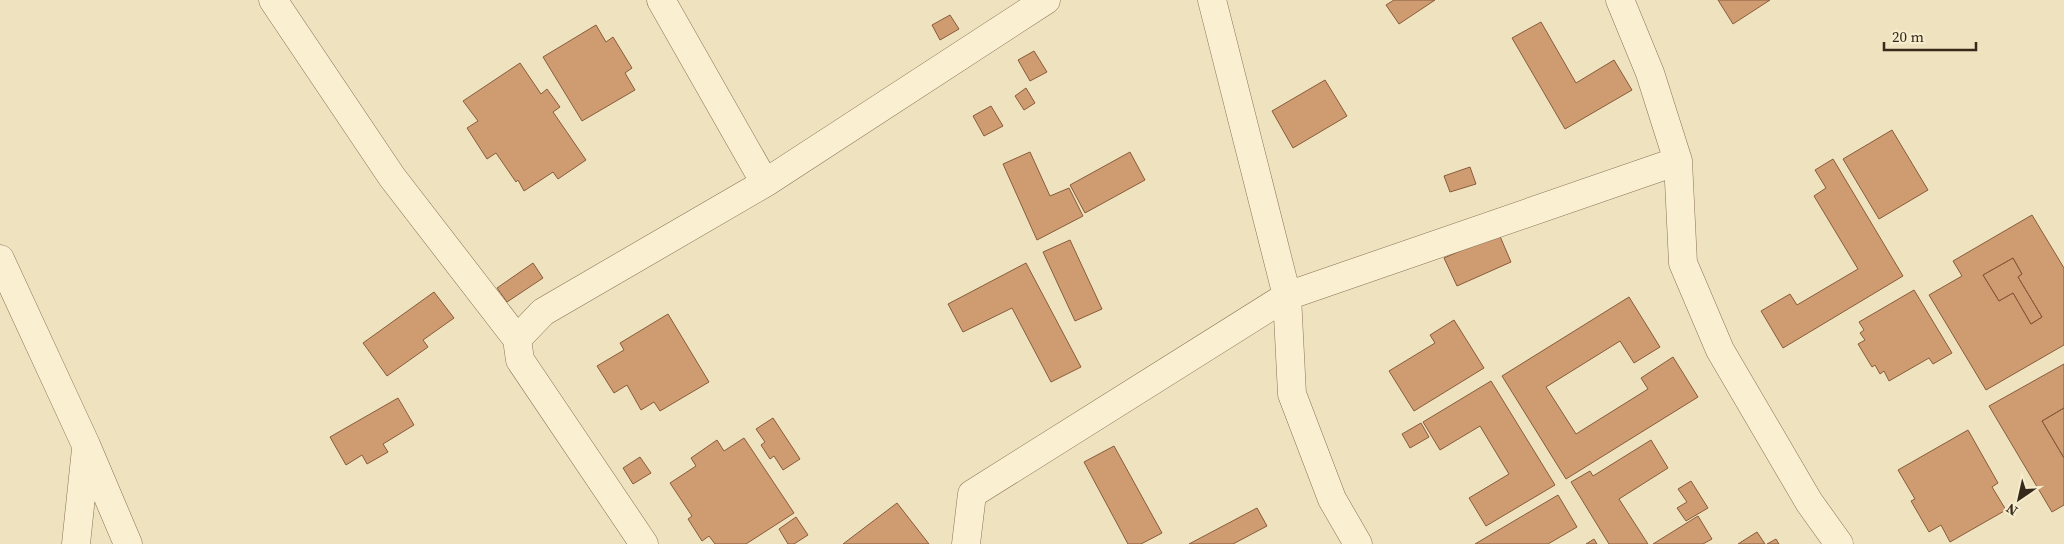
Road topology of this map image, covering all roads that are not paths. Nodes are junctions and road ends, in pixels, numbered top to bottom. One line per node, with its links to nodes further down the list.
1 (273, 0): 10 (street)
2 (661, 0): 7 (street)
3 (1046, 0): 7 (street)
4 (1212, 0): 9 (street)
5 (1620, 0): 6 (street)
6 (1678, 161): 9 (street); 17 (street)
7 (765, 183): 10 (street)
8 (0, 258): 11 (street)
9 (1288, 296): 15 (street); 16 (street)
10 (517, 338): 14 (street)
11 (86, 445): 12 (street); 13 (street)
12 (76, 544)
13 (128, 544)
14 (644, 544)
15 (966, 544)
16 (1358, 544)
17 (1839, 544)

